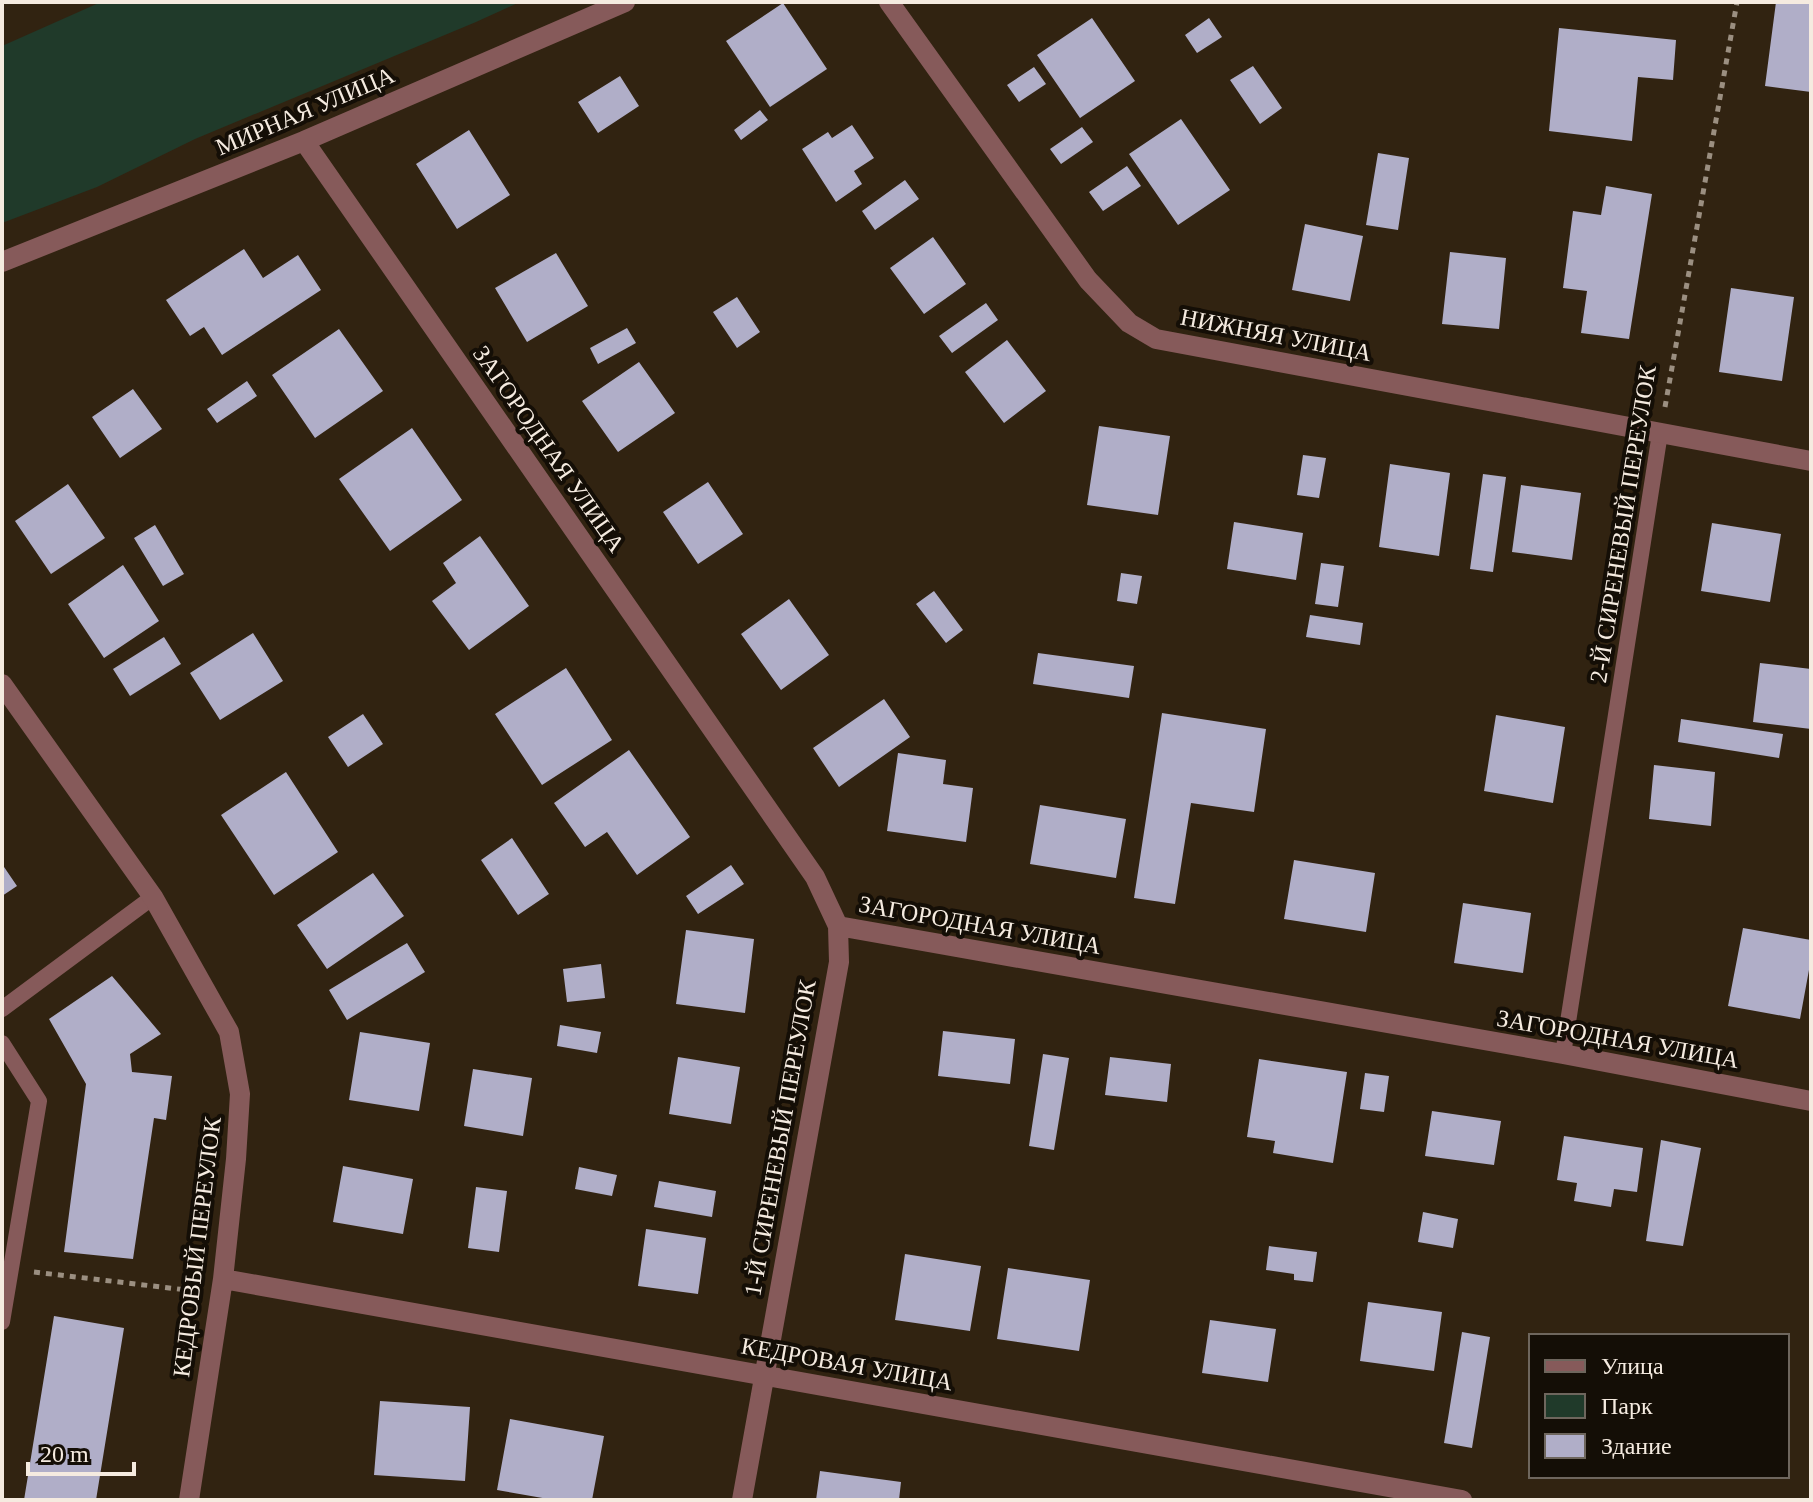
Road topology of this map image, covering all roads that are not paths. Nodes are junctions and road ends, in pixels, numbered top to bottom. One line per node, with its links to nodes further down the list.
1 (625, 2): 3 (street, МИРНАЯ УЛИЦА)
2 (889, 2): 5 (street, НИЖНЯЯ УЛИЦА)
3 (304, 141): 4 (street, МИРНАЯ УЛИЦА); 9 (street, ЗАГОРОДНАЯ УЛИЦА)
4 (2, 262)
5 (1660, 433): 6 (street, НИЖНЯЯ УЛИЦА); 12 (lane, 2-Й СИРЕНЕВЫЙ ПЕРЕУЛОК)
6 (1811, 461)
7 (2, 684): 8 (street, КЕДРОВЫЙ ПЕРЕУЛОК)
8 (153, 897): 10 (lane); 14 (street, КЕДРОВЫЙ ПЕРЕУЛОК)
9 (838, 926): 12 (street, ЗАГОРОДНАЯ УЛИЦА); 16 (street, 1-Й СИРЕНЕВЫЙ ПЕРЕУЛОК)
10 (2, 1009)
11 (2, 1043): 15 (lane)
12 (1563, 1054): 13 (street, ЗАГОРОДНАЯ УЛИЦА)
13 (1811, 1101)
14 (221, 1287): 16 (street, КЕДРОВАЯ УЛИЦА); 17 (street, КЕДРОВЫЙ ПЕРЕУЛОК)
15 (2, 1322)
16 (763, 1375): 18 (street, 1-Й СИРЕНЕВЫЙ ПЕРЕУЛОК); 19 (street, КЕДРОВАЯ УЛИЦА)
17 (189, 1500)
18 (742, 1500)
19 (1462, 1500)

